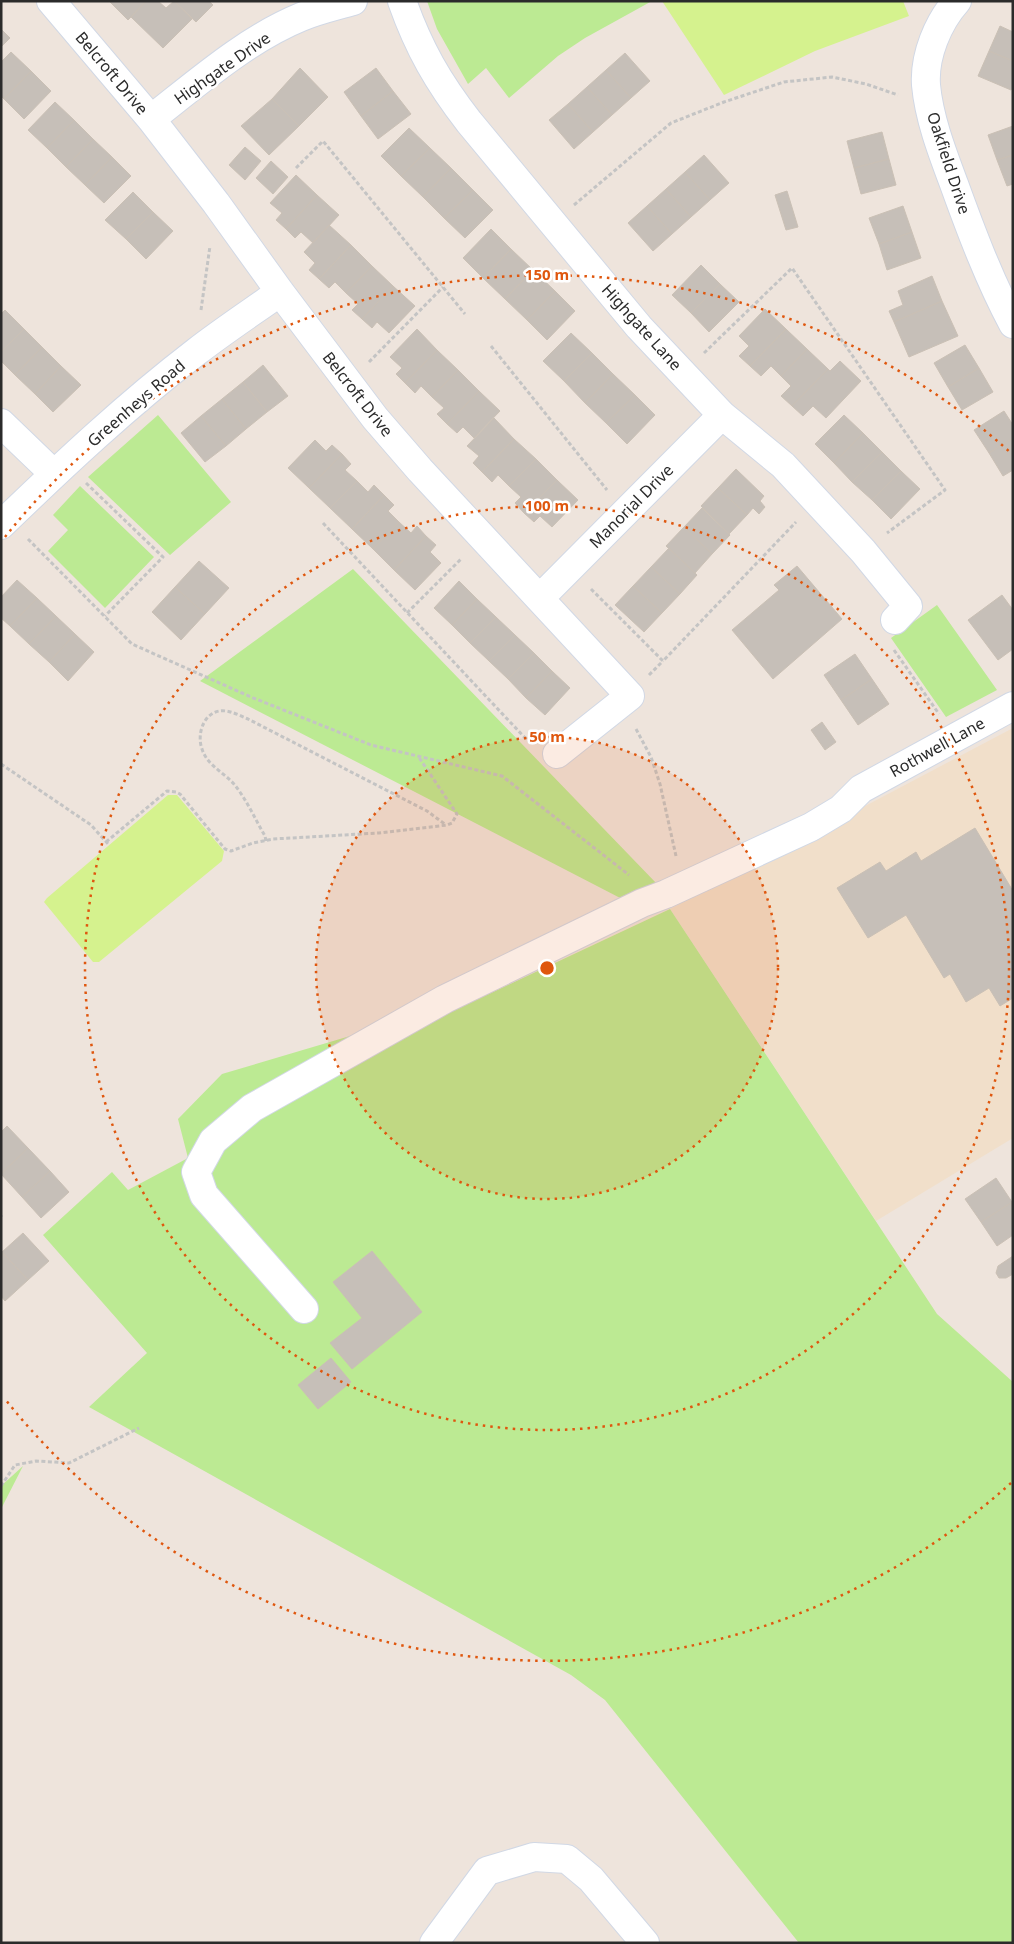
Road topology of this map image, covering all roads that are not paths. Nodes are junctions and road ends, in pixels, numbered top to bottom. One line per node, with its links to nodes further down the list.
1 (51, 1): 5 (street, Belcroft Drive)
2 (353, 1): 5 (street, Highgate Drive)
3 (402, 1): 8 (street, Highgate Lane)
4 (958, 1): 7 (street, Oakfield Drive)
5 (151, 119): 6 (street, Belcroft Drive)
6 (280, 292): 10 (street, Greenheys Road); 12 (street, Belcroft Drive)
7 (1011, 318)
8 (722, 415): 12 (street, Manorial Drive); 13 (street, Highgate Lane)
9 (1, 423): 10 (street)
10 (60, 469): 11 (street, Greenheys Road)
11 (5, 522)
12 (540, 598): 15 (street, Belcroft Drive)
13 (895, 620)
14 (1013, 706): 16 (street, Rothwell Lane)
15 (557, 754)
16 (304, 1309)
17 (434, 1943): 18 (street)
18 (645, 1943)

